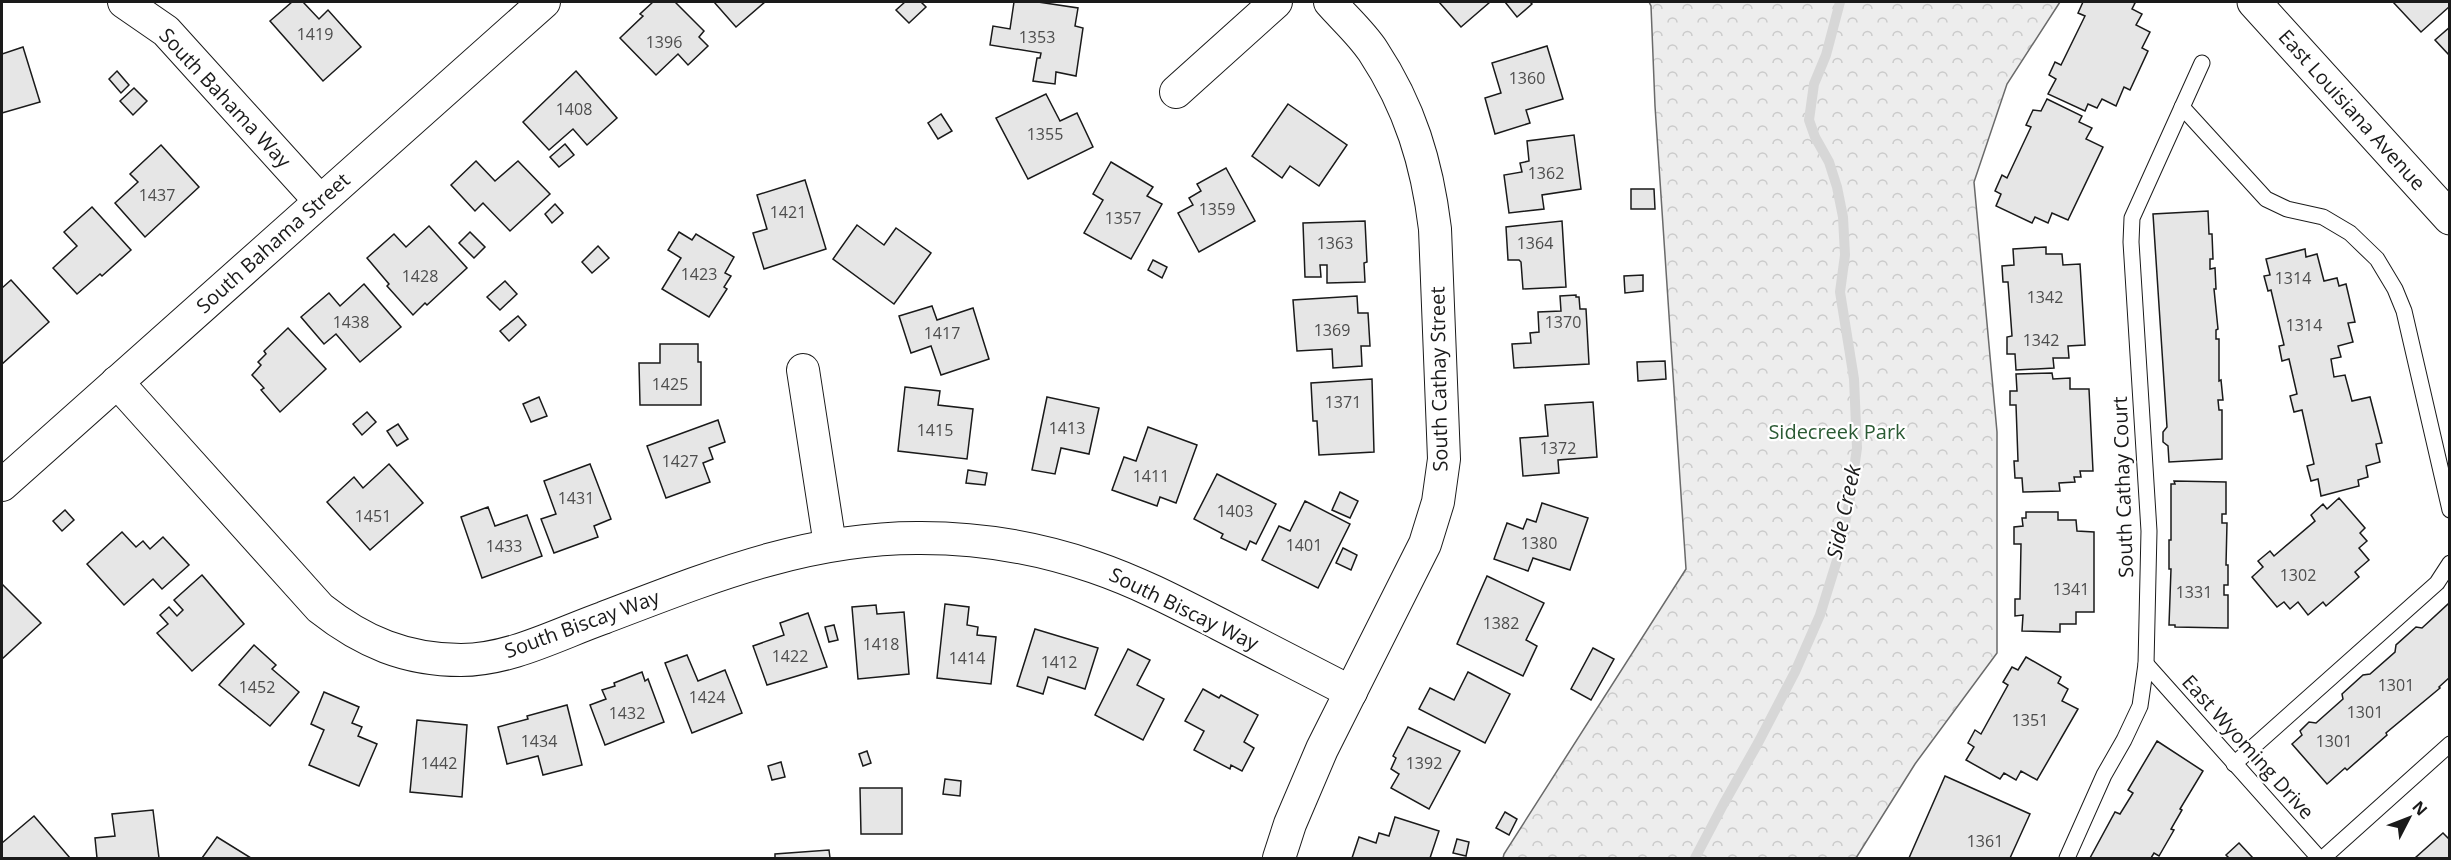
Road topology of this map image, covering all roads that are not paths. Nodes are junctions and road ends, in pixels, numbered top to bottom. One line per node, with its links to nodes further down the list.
1 (124, 2): 9 (street, South Bahama Way)
2 (544, 2): 9 (street, South Bahama Street)
3 (1276, 2): 7 (street)
4 (1330, 2): 18 (street, South Cathay Street)
5 (2254, 2): 10 (street, East Louisiana Avenue)
6 (2202, 63): 8 (lane, South Cathay Court)
7 (1176, 92)
8 (2182, 107): 14 (lane); 17 (lane, South Cathay Court)
9 (320, 201): 12 (street, South Bahama Street)
10 (2450, 219)
11 (803, 370): 15 (street)
12 (117, 382): 13 (street, South Bahama Street); 15 (street, South Biscay Way)
13 (2, 485)
14 (2450, 510)
15 (830, 545): 18 (street, South Biscay Way)
16 (2450, 563): 20 (lane)
17 (2146, 664): 20 (lane, East Wyoming Drive); 22 (lane, South Cathay Court)
18 (1351, 692): 21 (street, South Cathay Street)
19 (2450, 744): 23 (lane)
20 (2234, 764): 23 (lane, East Wyoming Drive)
21 (1279, 858)
22 (2067, 858)
23 (2321, 858)

